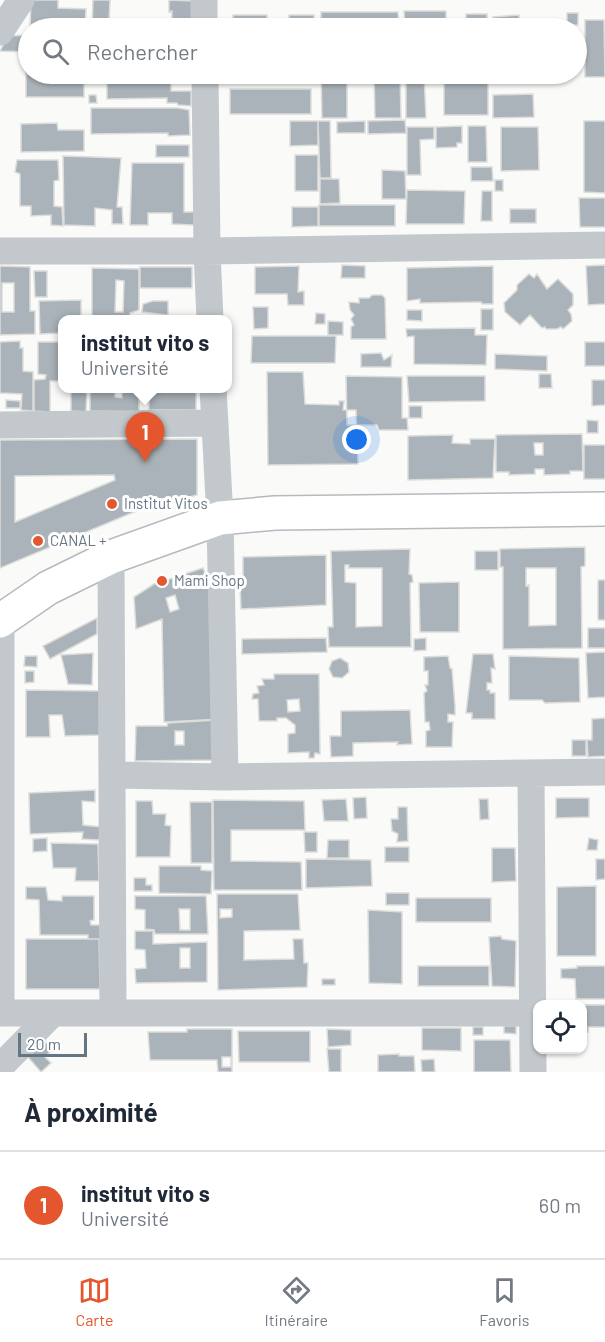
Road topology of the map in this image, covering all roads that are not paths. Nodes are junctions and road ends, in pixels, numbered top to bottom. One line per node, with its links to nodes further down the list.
1 (21, 0): 4 (street)
2 (204, 0): 3 (street)
3 (204, 18)
4 (0, 32)
5 (205, 84): 8 (street)
6 (605, 245): 8 (street)
7 (0, 251): 8 (street)
8 (207, 251): 9 (street)
9 (210, 315)
10 (213, 393): 11 (street)
11 (215, 423): 12 (street); 14 (street)
12 (0, 425)
13 (605, 509): 14 (main road)
14 (220, 518): 15 (main road); 20 (street)
15 (111, 557): 16 (main road); 19 (street)
16 (1, 620): 21 (street)
17 (605, 772): 18 (street)
18 (531, 773): 20 (street); 24 (street)
19 (112, 775): 20 (street); 23 (street)
20 (225, 777)
21 (1, 1013): 22 (street)
22 (53, 1013): 23 (street); 25 (street)
23 (113, 1013): 24 (street)
24 (532, 1013): 26 (street)
25 (0, 1067)
26 (532, 1072)

